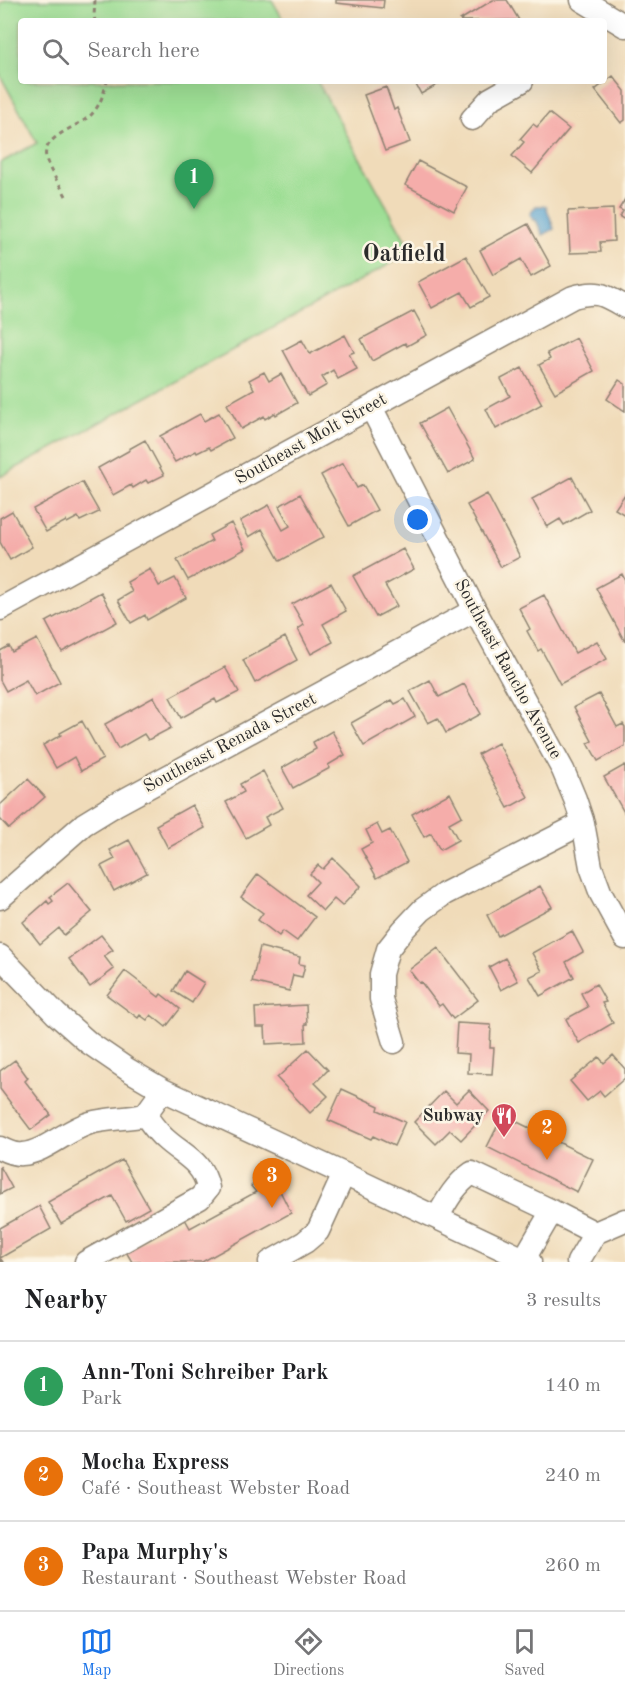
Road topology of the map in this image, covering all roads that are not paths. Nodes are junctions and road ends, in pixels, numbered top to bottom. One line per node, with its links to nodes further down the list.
1 (582, 0): 2 (street)
2 (607, 18)
3 (517, 84): 4 (street)
4 (472, 119)
5 (625, 307): 6 (street, Southeast Molt Street)
6 (371, 407): 7 (street, Southeast Molt Street); 8 (street, Southeast Rancho Avenue)
7 (0, 609)
8 (475, 610): 9 (street, Southeast Rancho Avenue); 10 (street, Southeast Renada Street)
9 (583, 823): 11 (street, Southeast Rancho Avenue); 13 (street)
10 (0, 898)
11 (625, 938)
12 (0, 956): 14 (street)
13 (394, 1042)
14 (163, 1090): 15 (street); 17 (street)
15 (145, 1115): 16 (street); 23 (street)
16 (0, 1148)
17 (344, 1174): 19 (street); 24 (street)
18 (552, 1211): 19 (street); 21 (street); 22 (street)
19 (437, 1218): 22 (street)
20 (625, 1220): 21 (street)
21 (589, 1252)
22 (516, 1258)
23 (86, 1262)
24 (270, 1262)

